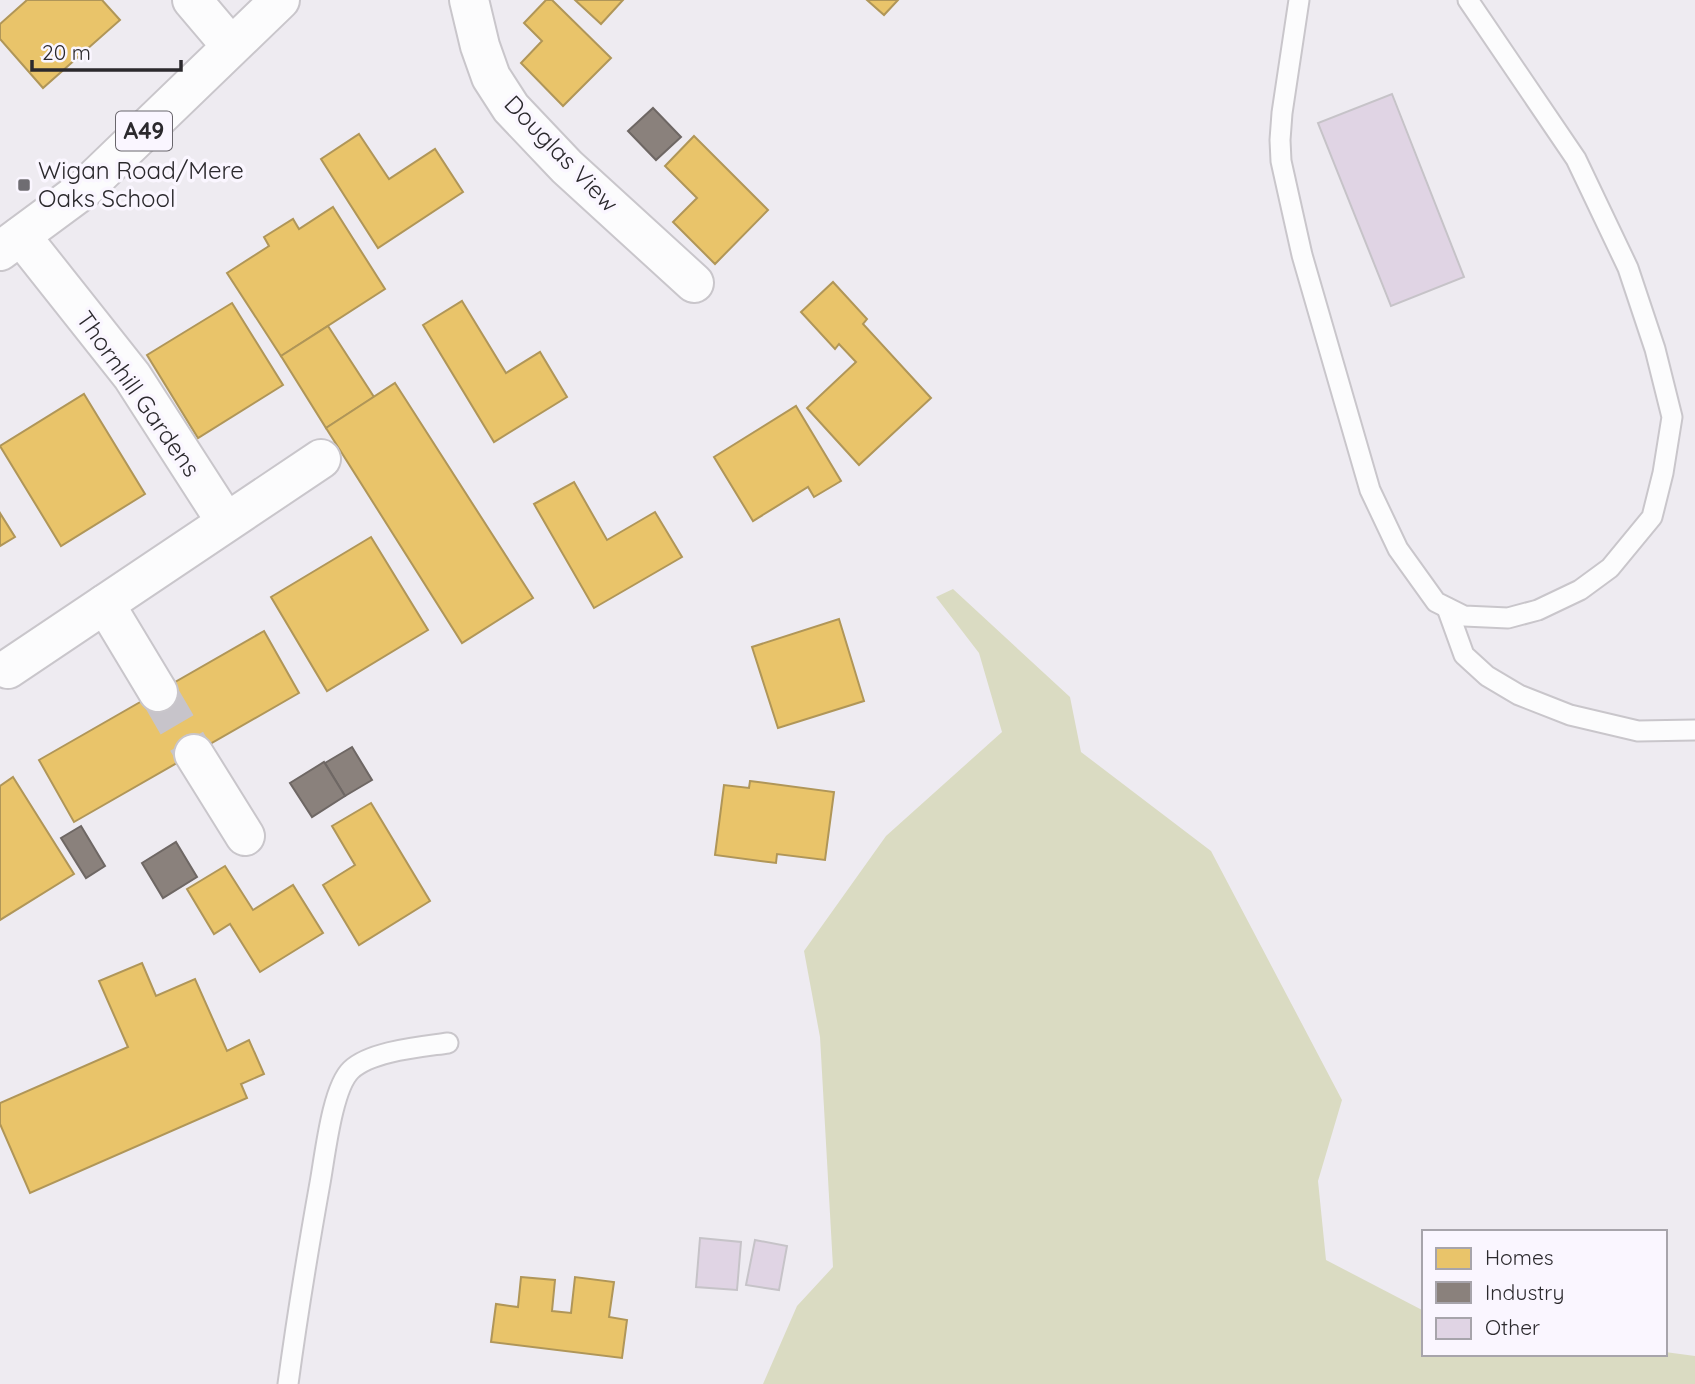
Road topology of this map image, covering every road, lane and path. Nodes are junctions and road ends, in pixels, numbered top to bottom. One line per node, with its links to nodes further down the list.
1 (192, 0): 6 (main road)
2 (280, 0): 6 (main road, A49)
3 (469, 0): 8 (main road, Douglas View)
4 (1299, 0): 12 (lane)
5 (1468, 0): 12 (lane)
6 (230, 46): 7 (main road, A49)
7 (10, 244): 10 (main road, Thornhill Gardens)
8 (694, 283)
9 (321, 459): 10 (main road)
10 (226, 522): 11 (main road)
11 (105, 604): 13 (main road); 14 (main road)
12 (1447, 608): 15 (lane)
13 (8, 669)
14 (158, 692)
15 (1695, 730)
16 (194, 754): 17 (main road)
17 (245, 836)
18 (448, 1043): 19 (lane)
19 (288, 1384)

